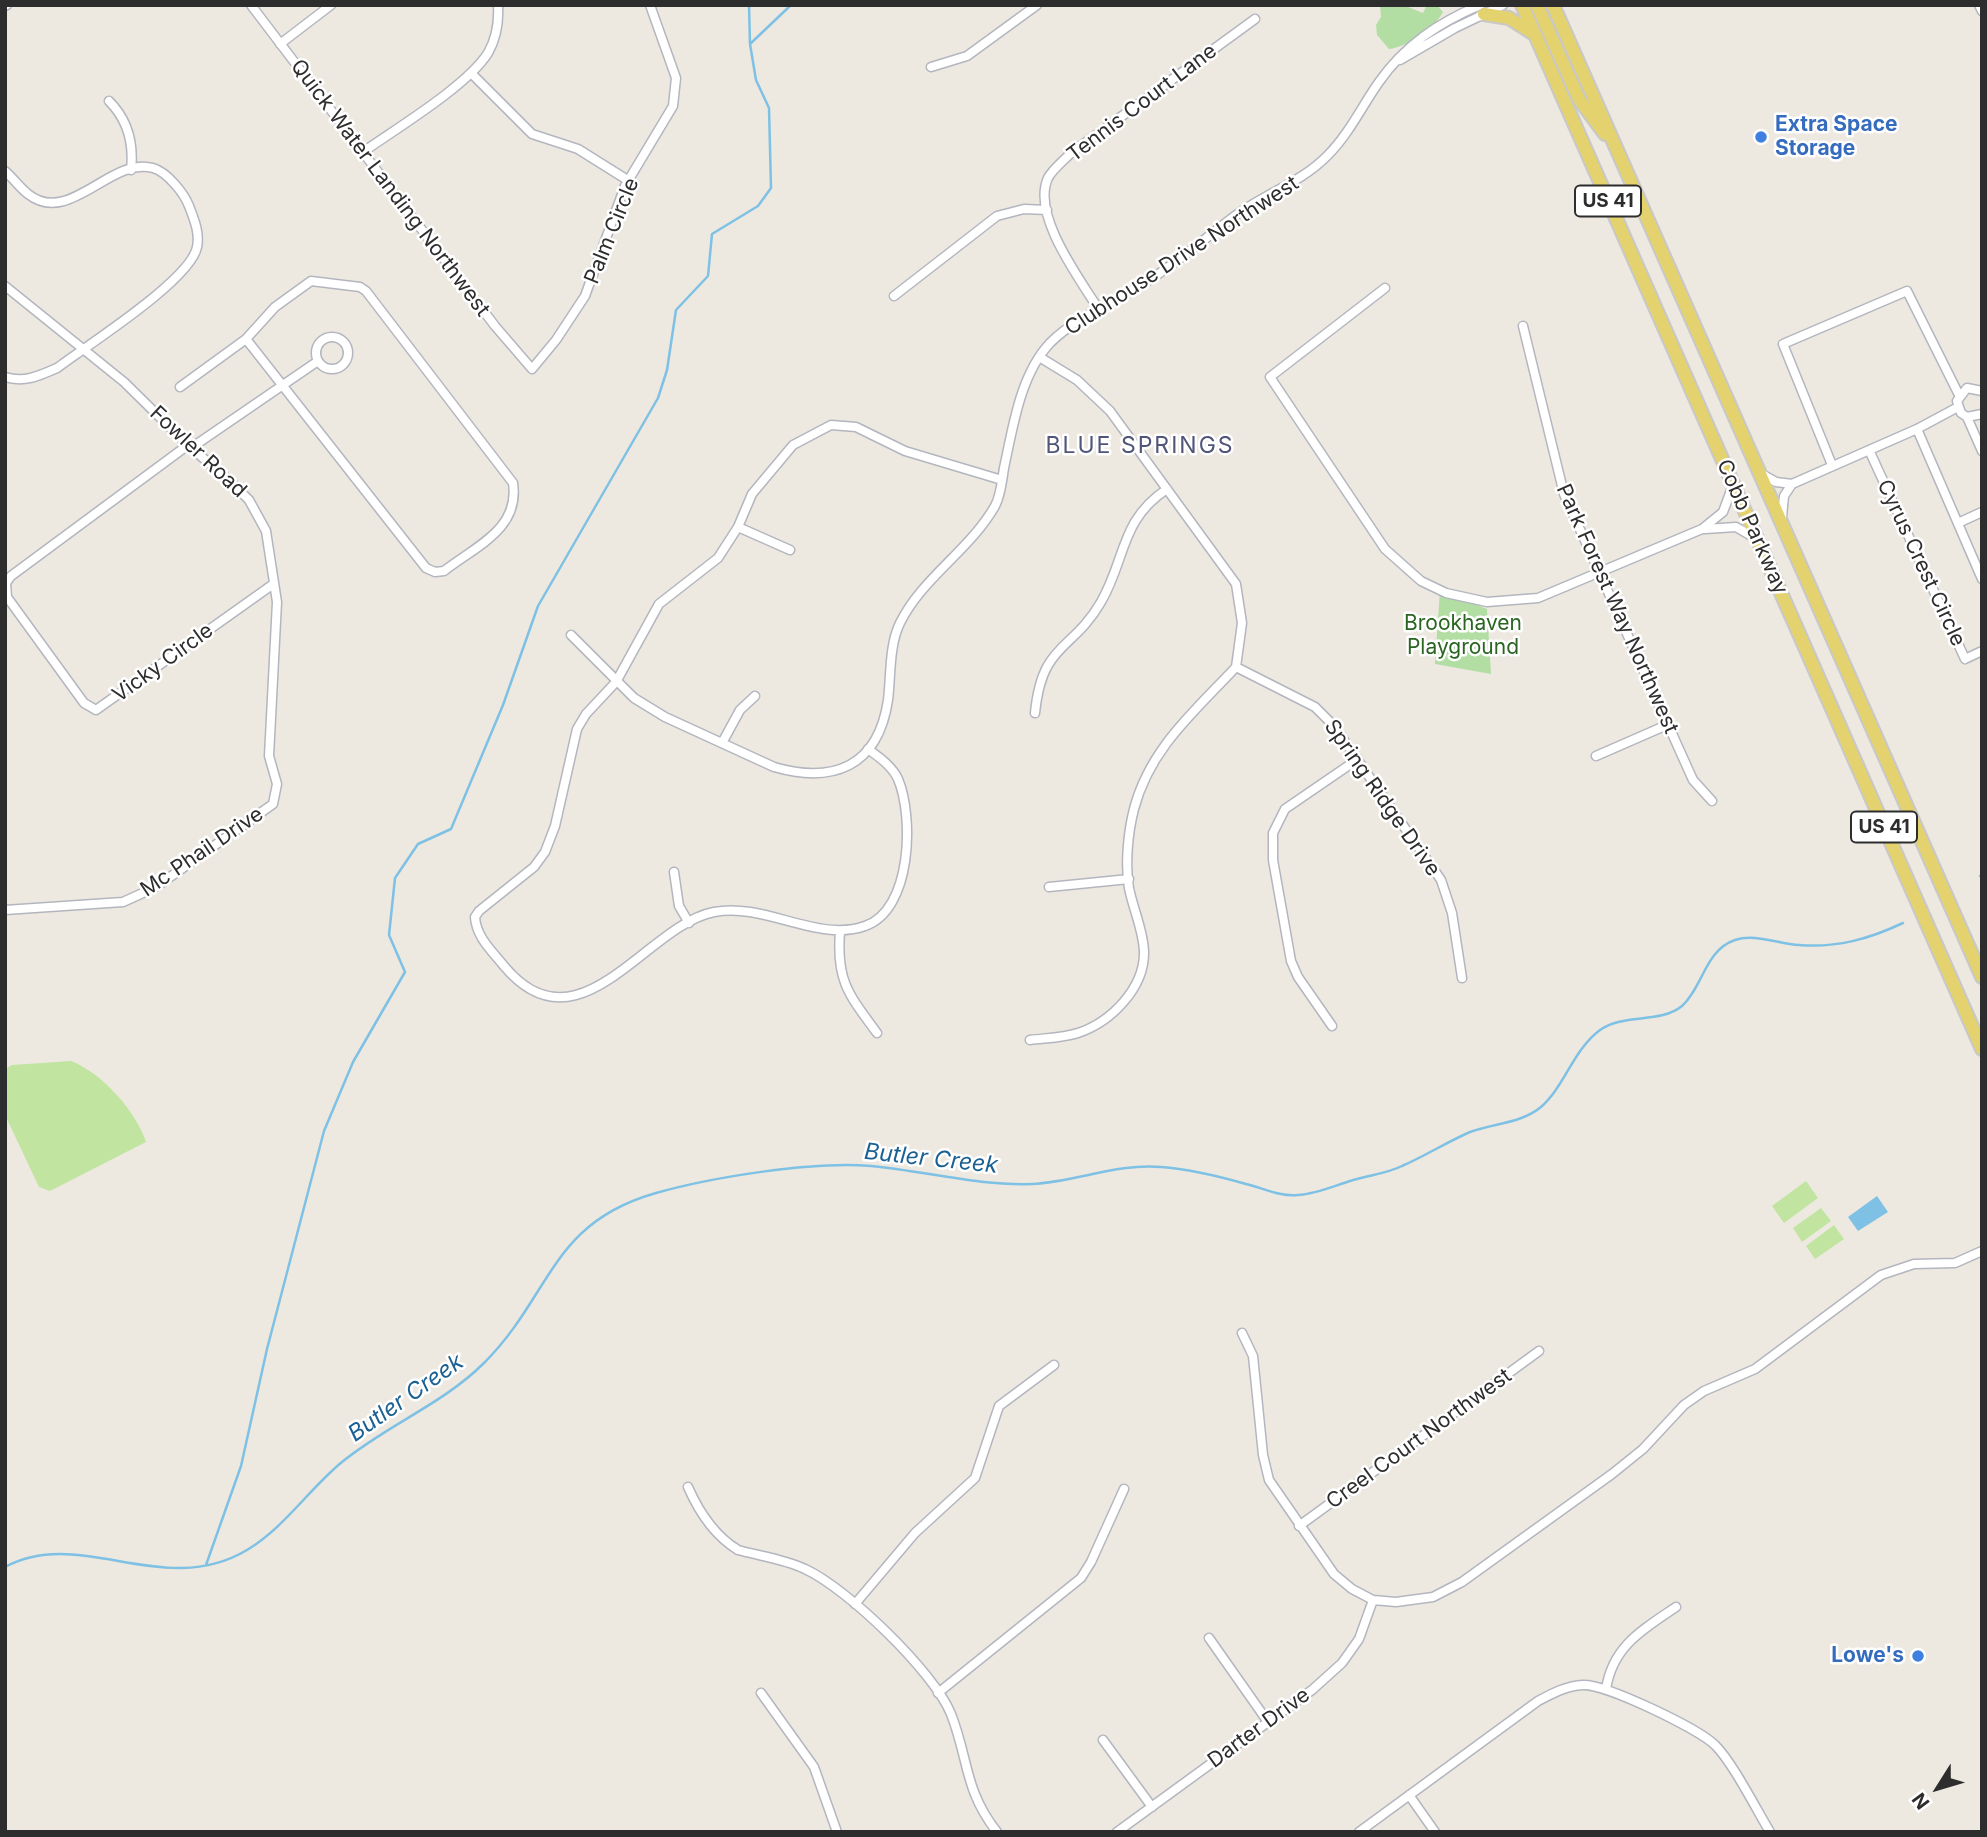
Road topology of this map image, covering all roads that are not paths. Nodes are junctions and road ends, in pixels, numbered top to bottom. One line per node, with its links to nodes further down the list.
1 (251, 5): 15 (street, Quick Water Landing Northwest)
2 (331, 5): 15 (street)
3 (498, 5): 17 (street)
4 (650, 5): 23 (street, Palm Circle)
5 (1037, 5): 16 (street)
6 (1503, 5): 11 (street, Clubhouse Drive Northwest)
7 (1522, 5): 14 (main road, Cobb Parkway / US 41)
8 (1537, 5): 19 (main road)
9 (1979, 5): 12 (street)
10 (1555, 7): 19 (main road, Cobb Parkway / US 41)
11 (1482, 10): 14 (main road); 28 (street, Clubhouse Drive Northwest)
12 (1982, 11)
13 (1255, 19): 24 (street, Tennis Court Lane)
14 (1535, 36): 51 (main road, Cobb Parkway / US 41)
15 (280, 44): 20 (street, Quick Water Landing Northwest)
16 (931, 67)
17 (471, 73): 20 (street); 23 (street)
18 (109, 101): 21 (street)
19 (1614, 145): 48 (main road, Cobb Parkway / US 41)
20 (363, 152): 34 (street, Quick Water Landing Northwest)
21 (131, 170): 22 (street); 31 (street)
22 (5, 171)
23 (629, 181): 34 (street, Palm Circle)
24 (1046, 210): 27 (street); 28 (street, Tennis Court Lane)
25 (5, 286): 31 (street, Fowler Road)
26 (1385, 288): 60 (street)
27 (894, 296)
28 (1099, 310): 32 (street, Clubhouse Drive Northwest)
29 (1523, 326): 60 (street, Park Forest Way Northwest)
30 (246, 339): 36 (street); 36 (street); 37 (street)
31 (83, 348): 35 (street); 44 (street, Fowler Road)
32 (1041, 358): 49 (street, Clubhouse Drive Northwest); 52 (street)
33 (318, 361): 33 (street); 36 (street)
34 (532, 369)
35 (5, 377)
36 (282, 386): 44 (street)
37 (180, 387)
38 (1982, 391): 39 (street)
39 (1959, 395): 40 (street); 47 (street)
40 (1958, 407): 42 (street); 43 (street)
41 (1982, 414): 42 (street)
42 (1967, 416): 46 (street)
43 (1917, 429): 45 (street); 54 (street)
44 (190, 447): 62 (street, Fowler Road); 62 (street, Vicky Circle)
45 (1869, 450): 47 (street); 64 (street, Cyrus Crest Circle)
46 (1982, 451)
47 (1832, 465): 50 (street)
48 (1759, 472): 50 (street); 55 (main road, Cobb Parkway / US 41)
49 (1002, 480): 56 (street); 71 (street, Clubhouse Drive Northwest)
50 (1792, 484): 55 (street)
51 (1733, 485): 57 (street); 58 (main road, Cobb Parkway / US 41)
52 (1167, 489): 65 (street); 68 (street)
53 (1982, 512): 54 (street)
54 (1958, 523): 61 (street)
55 (1782, 524): 82 (main road, Cobb Parkway / US 41)
56 (738, 527): 59 (street); 66 (street)
57 (1702, 529): 58 (street); 60 (street)
58 (1756, 538): 87 (main road, Cobb Parkway / US 41)
59 (790, 550)
60 (1600, 573): 69 (street, Park Forest Way Northwest)
61 (1982, 579)
62 (272, 585): 75 (street, Fowler Road)
63 (571, 635): 66 (street, Clubhouse Drive Northwest)
64 (1982, 651)
65 (1236, 667): 73 (street, Spring Ridge Drive); 77 (street)
66 (616, 682): 70 (street, Clubhouse Drive Northwest); 80 (street)
67 (755, 696): 70 (street)
68 (1035, 713)
69 (1667, 725): 72 (street); 74 (street, Park Forest Way Northwest)
70 (723, 743): 71 (street, Clubhouse Drive Northwest)
71 (868, 749): 81 (street)
72 (1596, 756)
73 (1358, 759): 83 (street, Spring Ridge Drive); 84 (street)
74 (1712, 801)
75 (273, 804): 79 (street, Mc Phail Drive)
76 (674, 872): 80 (street)
77 (1129, 879): 78 (street); 86 (street)
78 (1049, 887)
79 (5, 910)
80 (689, 923): 81 (street)
81 (840, 932): 85 (street)
82 (1982, 977)
83 (1462, 978)
84 (1332, 1026)
85 (877, 1033)
86 (1030, 1040)
87 (1982, 1049)
88 (1980, 1252): 95 (street)
89 (1242, 1333): 94 (street)
90 (1539, 1351): 94 (street, Creel Court Northwest)
91 (1054, 1365): 96 (street)
92 (688, 1487): 96 (street)
93 (1124, 1489): 101 (street)
94 (1299, 1526): 95 (street)
95 (1373, 1600): 102 (street, Darter Drive)
96 (855, 1604): 101 (street)
97 (1676, 1607): 99 (street)
98 (1209, 1637): 102 (street)
99 (1606, 1689): 104 (street); 111 (street)
100 (761, 1693): 106 (street)
101 (938, 1693): 107 (street)
102 (1268, 1722): 105 (street, Darter Drive)
103 (1103, 1740): 105 (street)
104 (1409, 1795): 109 (street); 110 (street)
105 (1152, 1807): 108 (street, Darter Drive)
106 (837, 1832)
107 (998, 1832)
108 (1117, 1832)
109 (1359, 1832)
110 (1435, 1832)
111 (1770, 1832)

